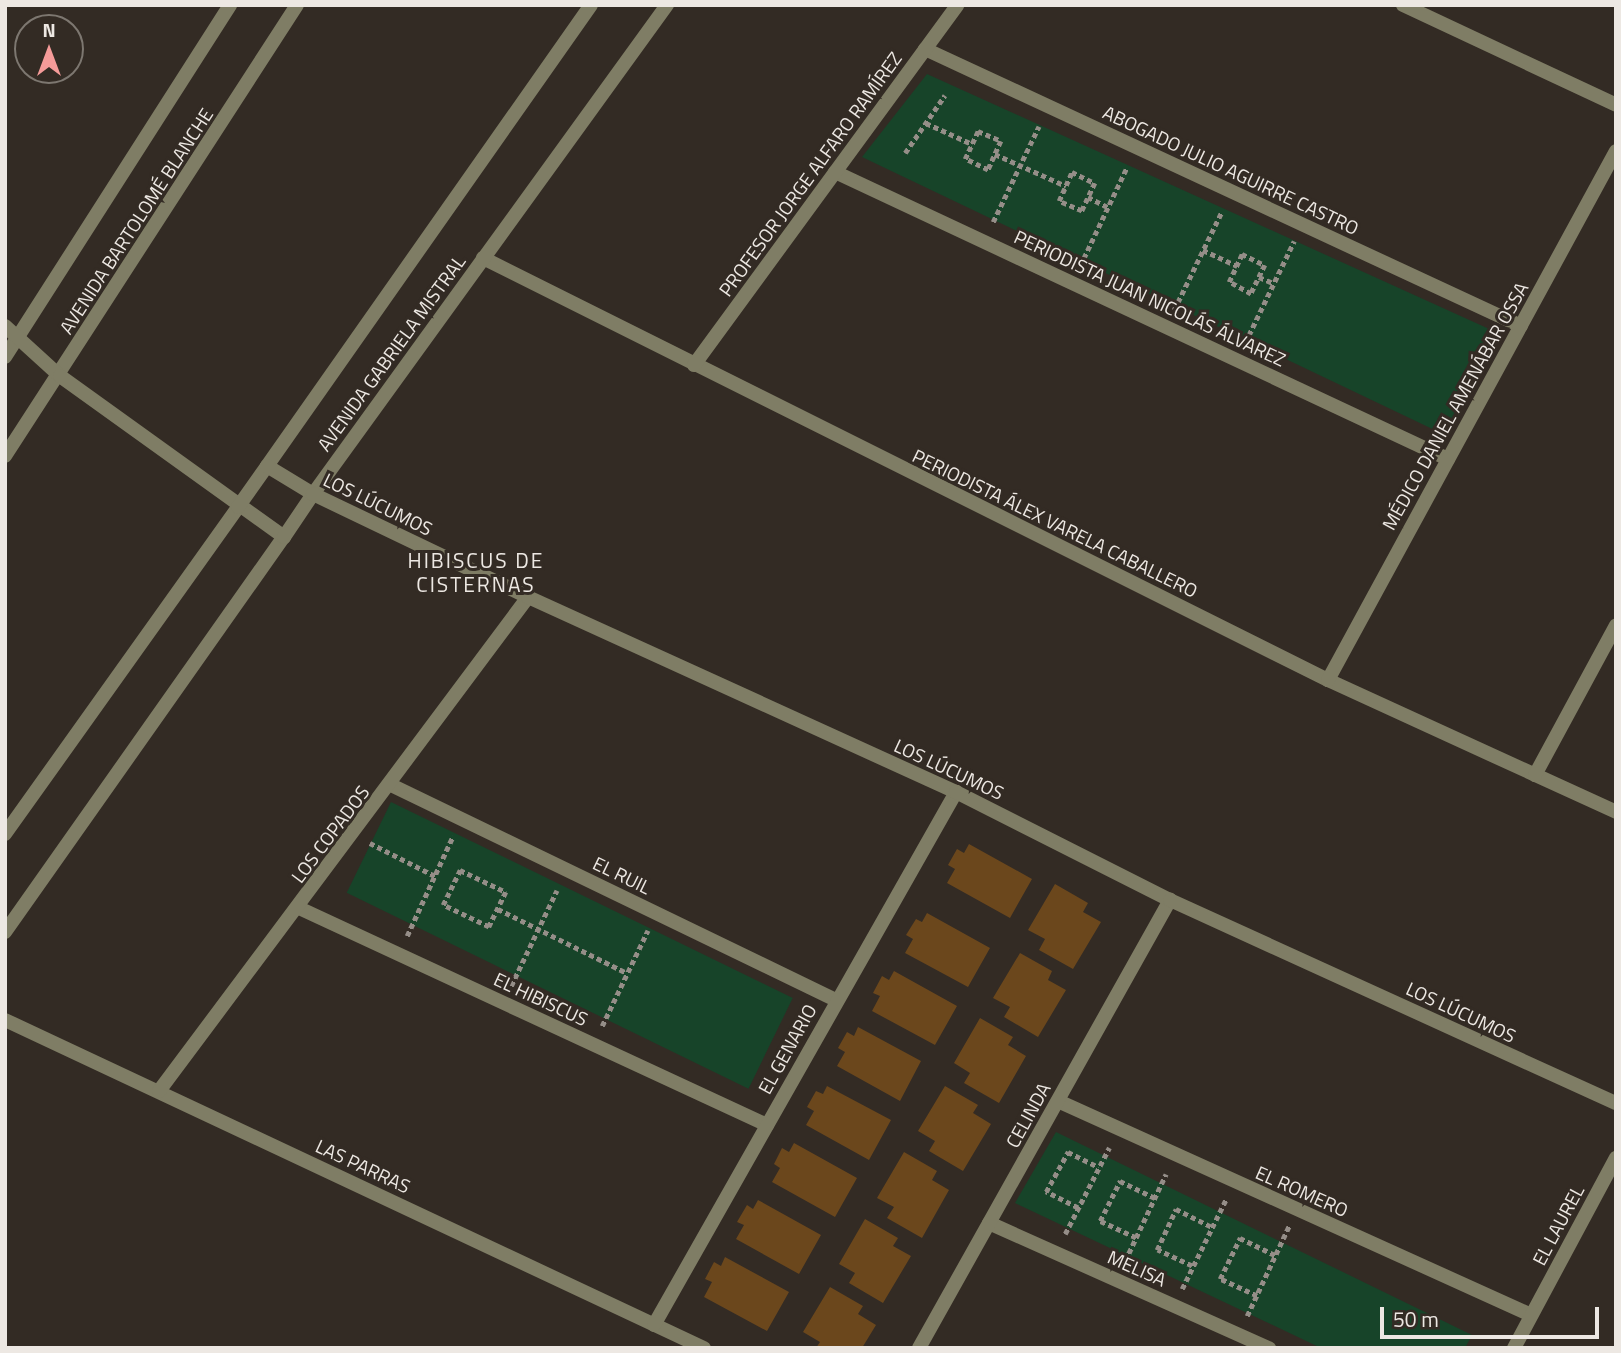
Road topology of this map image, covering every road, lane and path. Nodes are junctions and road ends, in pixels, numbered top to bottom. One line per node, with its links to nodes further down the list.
1 (230, 5): 33 (street, AVENIDA BARTOLOMÉ BLANCHE)
2 (297, 5): 37 (street, AVENIDA BARTOLOMÉ BLANCHE)
3 (591, 5): 40 (street, AVENIDA GABRIELA MISTRAL)
4 (667, 5): 25 (street, AVENIDA GABRIELA MISTRAL)
5 (957, 5): 7 (street, PROFESOR JORGE ALFARO RAMÍREZ)
6 (1403, 5): 9 (street)
7 (925, 49): 10 (street, ABOGADO JULIO AGUIRRE CASTRO); 17 (street, PROFESOR JORGE ALFARO RAMÍREZ)
8 (945, 95): 11 (path)
9 (1616, 105)
10 (1048, 106): 13 (street, ABOGADO JULIO AGUIRRE CASTRO); 23 (path)
11 (926, 123): 12 (path); 15 (path)
12 (972, 144): 16 (path); 16 (path)
13 (1137, 147): 19 (street, ABOGADO JULIO AGUIRRE CASTRO); 21 (path)
14 (1616, 150): 30 (street, MÉDICO DANIEL AMENÁBAR OSSA)
15 (905, 153)
16 (995, 154): 18 (path)
17 (835, 172): 23 (street, PERIODISTA JUAN NICOLÁS ÁLVAREZ); 36 (street, PROFESOR JORGE ALFARO RAMÍREZ)
18 (1066, 186): 20 (path); 20 (path)
19 (1231, 191): 22 (street, ABOGADO JULIO AGUIRRE CASTRO); 24 (path)
20 (1088, 197): 21 (path)
21 (1108, 207): 28 (path)
22 (1301, 224): 29 (path); 30 (street, ABOGADO JULIO AGUIRRE CASTRO)
23 (983, 241): 28 (street, PERIODISTA JUAN NICOLÁS ÁLVAREZ)
24 (1203, 250): 26 (path); 32 (path)
25 (483, 258): 36 (street, PERIODISTA ÁLEX VARELA CABALLERO); 41 (street, AVENIDA GABRIELA MISTRAL)
26 (1237, 265): 27 (path); 27 (path)
27 (1259, 277): 29 (path)
28 (1072, 283): 32 (street, PERIODISTA JUAN NICOLÁS ÁLVAREZ)
29 (1273, 283): 35 (path)
30 (1521, 326): 39 (street, MÉDICO DANIEL AMENÁBAR OSSA)
31 (5, 327): 33 (street)
32 (1166, 327): 35 (street, PERIODISTA JUAN NICOLÁS ÁLVAREZ)
33 (17, 339): 34 (street, AVENIDA BARTOLOMÉ BLANCHE); 37 (street)
34 (5, 357)
35 (1237, 360): 39 (street, PERIODISTA JUAN NICOLÁS ÁLVAREZ)
36 (694, 365): 46 (street, PERIODISTA ÁLEX VARELA CABALLERO)
37 (60, 376): 38 (street, AVENIDA BARTOLOMÉ BLANCHE); 42 (street)
38 (5, 456)
39 (1448, 459): 46 (street, MÉDICO DANIEL AMENÁBAR OSSA)
40 (267, 466): 41 (street, LOS LÚCUMOS); 42 (street, AVENIDA GABRIELA MISTRAL)
41 (313, 494): 43 (street, AVENIDA GABRIELA MISTRAL); 44 (street, LOS LÚCUMOS)
42 (238, 507): 43 (street); 52 (street, AVENIDA GABRIELA MISTRAL)
43 (284, 537): 60 (street, AVENIDA GABRIELA MISTRAL)
44 (528, 597): 48 (street, LOS COPADOS); 49 (street, LOS LÚCUMOS)
45 (1616, 625): 47 (street)
46 (1328, 680): 47 (street, PERIODISTA ÁLEX VARELA CABALLERO)
47 (1535, 775): 50 (street, PERIODISTA ÁLEX VARELA CABALLERO)
48 (391, 785): 51 (street, EL RUIL); 53 (street, LOS COPADOS)
49 (956, 792): 56 (street, LOS LÚCUMOS); 63 (street, EL GENARIO)
50 (1616, 812)
51 (461, 819): 54 (street, EL RUIL); 55 (path)
52 (5, 834)
53 (354, 835): 55 (path); 57 (street, LOS COPADOS)
54 (567, 870): 59 (street, EL RUIL); 64 (path)
55 (435, 876): 61 (path)
56 (1170, 900): 68 (street, CELINDA); 69 (street, LOS LÚCUMOS)
57 (299, 908): 61 (street, EL HIBISCUS); 67 (street, LOS COPADOS)
58 (498, 909): 58 (path); 62 (path)
59 (656, 913): 62 (path); 63 (street, EL RUIL)
60 (5, 932)
61 (399, 954): 64 (street, EL HIBISCUS)
62 (627, 973): 66 (path)
63 (836, 1000): 70 (street, EL GENARIO)
64 (503, 1003): 66 (street, EL HIBISCUS)
65 (5, 1020): 67 (street, LAS PARRAS)
66 (593, 1044): 70 (street, EL HIBISCUS)
67 (159, 1091): 89 (street, LAS PARRAS)
68 (1058, 1101): 71 (street, EL ROMERO); 79 (street, CELINDA)
69 (1616, 1103)
70 (767, 1125): 89 (street, EL GENARIO)
71 (1119, 1128): 72 (street, EL ROMERO); 74 (path)
72 (1176, 1154): 75 (street, EL ROMERO); 76 (path)
73 (1616, 1158): 88 (street, EL LAUREL)
74 (1099, 1167): 77 (path); 77 (path)
75 (1235, 1181): 78 (street, EL ROMERO); 80 (path)
76 (1155, 1198): 81 (path); 81 (path)
77 (1078, 1208): 82 (path)
78 (1296, 1209): 83 (path); 88 (street, EL ROMERO)
79 (989, 1223): 82 (street, MELISA); 92 (street, CELINDA)
80 (1212, 1227): 84 (path); 84 (path)
81 (1136, 1238): 85 (path)
82 (1056, 1253): 85 (street, MELISA)
83 (1275, 1255): 86 (path); 86 (path)
84 (1192, 1266): 87 (path)
85 (1116, 1280): 87 (street, MELISA)
86 (1257, 1296): 90 (path)
87 (1174, 1306): 90 (street, MELISA)
88 (1531, 1315): 94 (street, EL LAUREL)
89 (654, 1325): 91 (street, LAS PARRAS)
90 (1239, 1334): 93 (street, MELISA)
91 (704, 1348)
92 (919, 1348)
93 (1269, 1348)
94 (1514, 1348)

